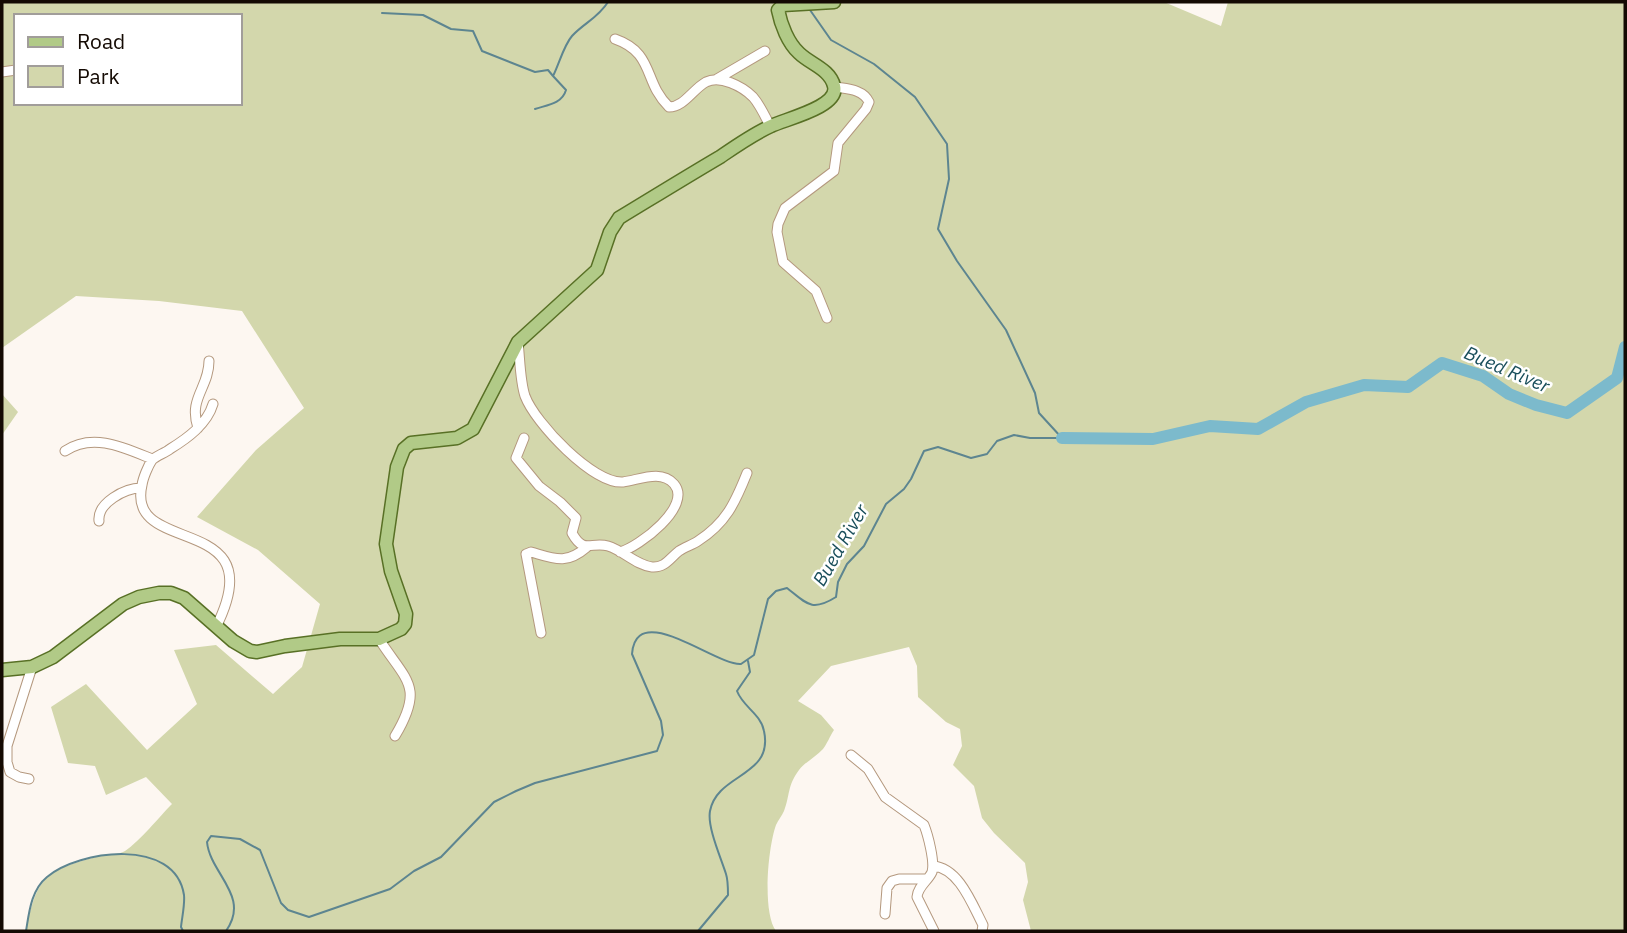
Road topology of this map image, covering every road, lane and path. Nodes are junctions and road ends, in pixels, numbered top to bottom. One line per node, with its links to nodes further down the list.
1 (834, 2): 2 (main road)
2 (816, 3): 6 (main road)
3 (615, 38): 5 (street)
4 (765, 51): 5 (street)
5 (717, 79): 7 (street)
6 (835, 87): 7 (main road); 8 (street)
7 (770, 126): 9 (main road)
8 (827, 318)
9 (518, 342): 20 (street); 23 (main road)
10 (209, 361): 12 (street)
11 (214, 404): 12 (street)
12 (198, 428): 15 (street)
13 (524, 438): 19 (street)
14 (65, 451): 15 (street)
15 (152, 459): 17 (street)
16 (747, 473): 20 (street)
17 (141, 488): 18 (street); 21 (street)
18 (99, 521)
19 (587, 547): 20 (street); 22 (street)
20 (620, 552)
21 (216, 627): 23 (main road); 24 (main road)
22 (541, 633)
23 (379, 639): 26 (street)
24 (32, 667): 25 (main road); 28 (street)
25 (2, 670)
26 (395, 736)
27 (851, 755): 29 (street)
28 (29, 779)
29 (933, 866): 30 (street); 33 (street)
30 (926, 879): 31 (street); 32 (street)
31 (884, 914)
32 (934, 931)
33 (982, 931)

